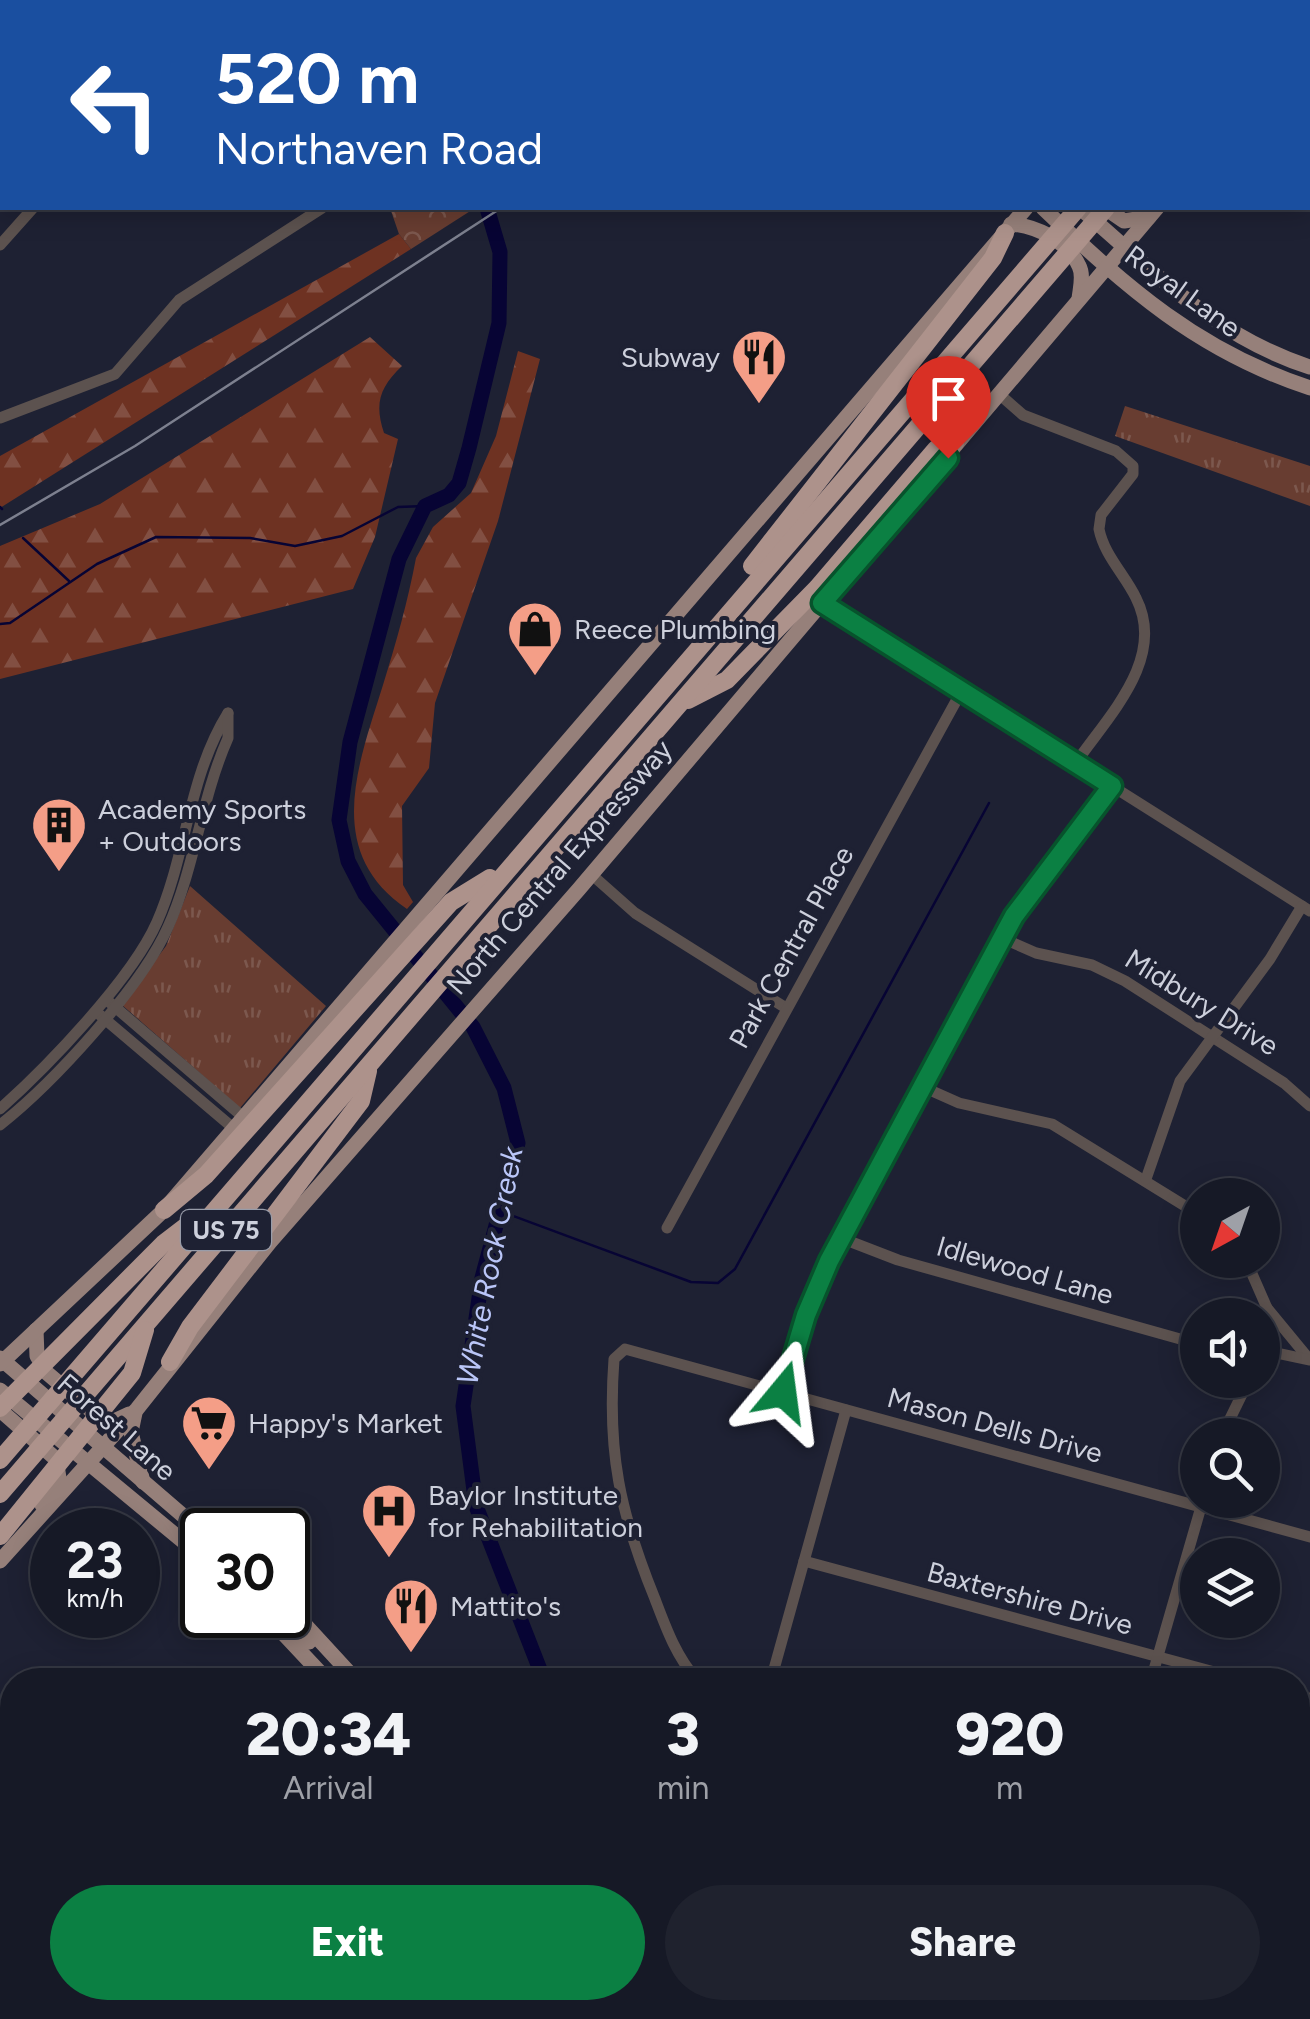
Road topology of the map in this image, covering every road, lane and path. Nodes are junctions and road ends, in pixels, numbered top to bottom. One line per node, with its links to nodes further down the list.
1 (31, 210): 11 (street)
2 (319, 210): 18 (street)
3 (1024, 210): 10 (main road)
4 (1045, 210): 13 (main road, Royal Lane)
5 (1077, 210): 20 (highway, North Central Expressway / US 75)
6 (1081, 210): 12 (main road, Royal Lane)
7 (1104, 210): 23 (highway, North Central Expressway / US 75)
8 (1109, 210): 9 (main road)
9 (1153, 212): 12 (main road, North Central Expressway)
10 (1008, 228): 14 (main road); 20 (highway); 31 (main road)
11 (0, 245)
12 (1124, 246): 13 (main road, North Central Expressway); 15 (main road, Royal Lane)
13 (1106, 267): 14 (main road, North Central Expressway); 16 (main road, Royal Lane)
14 (1079, 299): 17 (main road, North Central Expressway)
15 (1310, 367)
16 (1310, 388)
17 (998, 393): 19 (main road, North Central Expressway); 24 (street)
18 (0, 418)
19 (954, 442): 21 (main road, North Central Expressway); 23 (highway)
20 (741, 594): 26 (highway, North Central Expressway / US 75)
21 (822, 603): 22 (street); 27 (main road, North Central Expressway)
22 (961, 692): 24 (street); 33 (street, Park Central Place)
23 (678, 705): 36 (highway, North Central Expressway / US 75)
24 (1075, 764): 25 (street)
25 (1112, 786): 29 (street); 30 (street)
26 (507, 868): 31 (highway); 43 (highway, North Central Expressway / US 75)
27 (591, 874): 33 (street); 55 (main road, North Central Expressway)
28 (176, 884): 28 (street); 32 (street)
29 (1306, 908): 35 (street)
30 (1002, 938): 35 (street, Midbury Drive); 37 (street)
31 (357, 994): 40 (main road); 45 (highway)
32 (108, 1001): 34 (street); 40 (street)
33 (786, 1008): 46 (street, Park Central Place)
34 (98, 1013): 39 (street); 40 (street); 41 (street)
35 (1212, 1037): 38 (street, Midbury Drive); 42 (street)
36 (369, 1065): 48 (highway, North Central Expressway / US 75); 55 (highway)
37 (923, 1087): 42 (street); 47 (street)
38 (1310, 1106)
39 (0, 1109)
40 (237, 1121): 45 (main road)
41 (0, 1126)
42 (1146, 1179): 44 (street)
43 (224, 1196): 58 (highway); 62 (highway, North Central Expressway / US 75)
44 (1180, 1202)
45 (164, 1210): 50 (main road)
46 (666, 1228)
47 (841, 1238): 51 (street, Idlewood Lane); 57 (street)
48 (148, 1320): 65 (highway, North Central Expressway / US 75); 70 (highway)
49 (1280, 1323): 53 (street)
50 (36, 1330): 54 (main road); 59 (main road)
51 (1180, 1339)
52 (1280, 1353): 53 (street)
53 (1310, 1359)
54 (1, 1361): 61 (main road, Forest Lane)
55 (170, 1362): 59 (main road, North Central Expressway)
56 (0, 1390): 63 (main road, Forest Lane)
57 (783, 1392): 60 (street, Mason Dells Drive); 83 (street, Mason Dells Drive)
58 (0, 1409): 72 (main road)
59 (137, 1409): 61 (main road, North Central Expressway); 64 (main road)
60 (846, 1410): 66 (street, Mason Dells Drive); 75 (street)
61 (103, 1448): 63 (main road, North Central Expressway); 64 (main road, Forest Lane)
62 (4, 1455)
63 (89, 1464): 72 (main road, North Central Expressway); 73 (main road, Forest Lane)
64 (142, 1482): 67 (main road, Forest Lane)
65 (0, 1494)
66 (1180, 1498)
67 (180, 1514)
68 (1198, 1518): 79 (street)
69 (1248, 1518): 71 (street, Mason Dells Drive)
70 (0, 1536)
71 (1310, 1537)
72 (21, 1538): 74 (main road, North Central Expressway)
73 (180, 1538)
74 (0, 1561)
75 (804, 1561): 79 (street, Baxtershire Drive); 84 (street)
76 (310, 1630): 82 (main road)
77 (288, 1638): 80 (main road)
78 (306, 1638): 81 (main road)
79 (1157, 1658): 85 (street); 86 (street, Baxtershire Drive)
80 (316, 1668)
81 (336, 1668)
82 (345, 1668)
83 (688, 1668)
84 (774, 1668)
85 (1154, 1668)
86 (1197, 1668)

